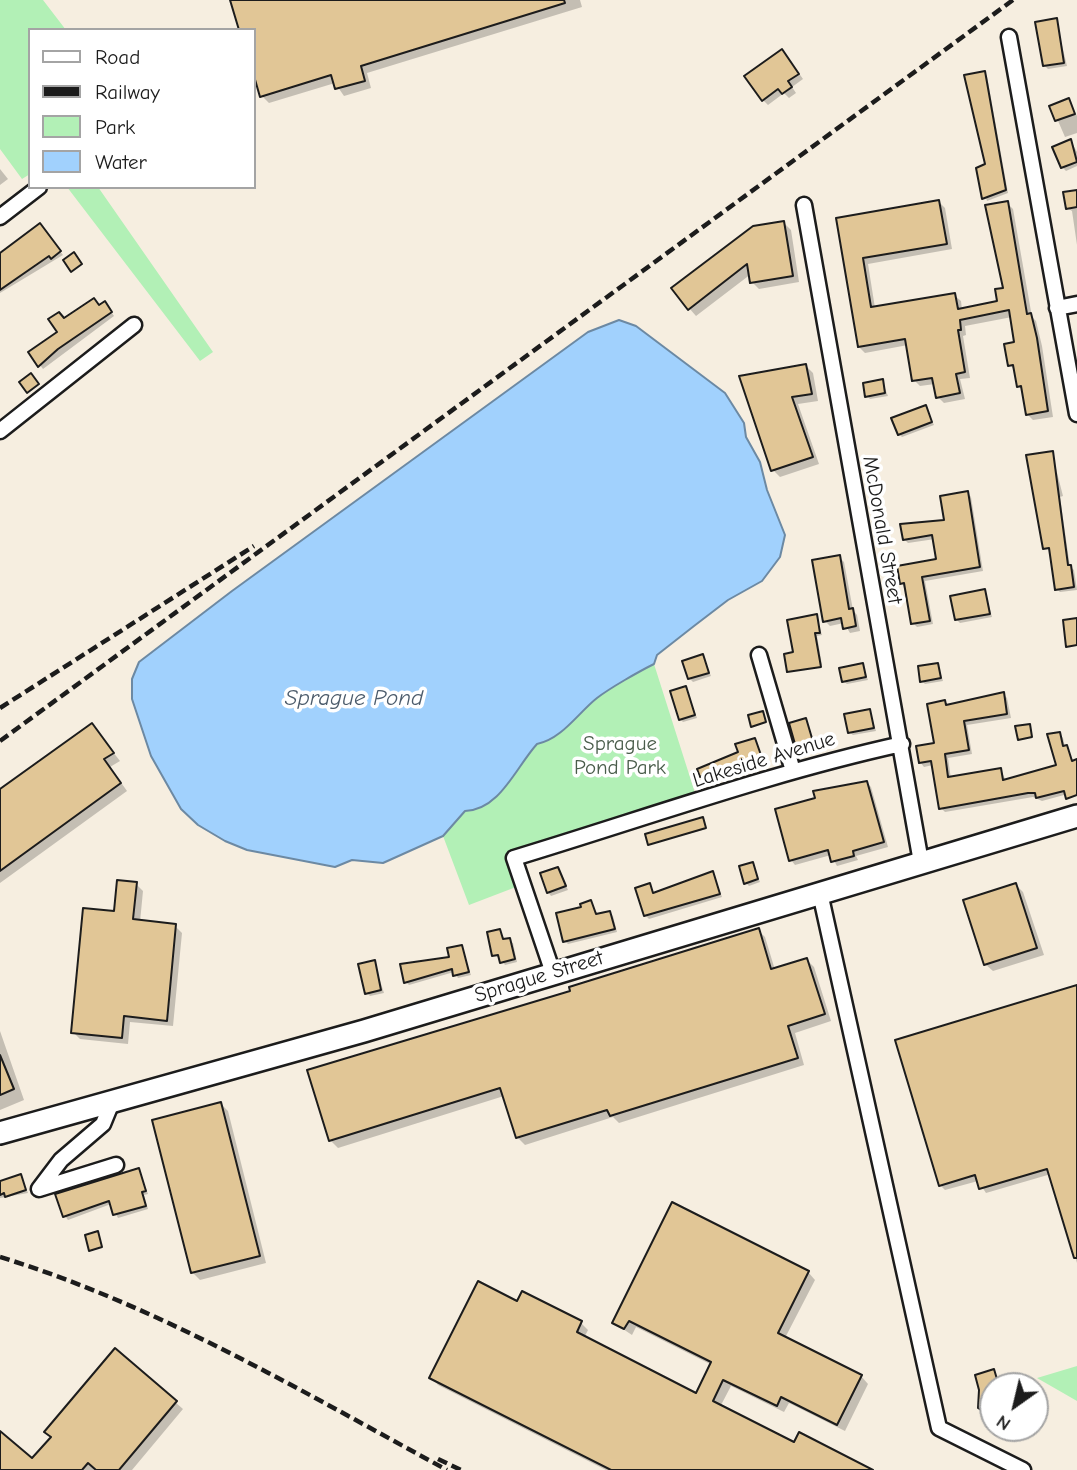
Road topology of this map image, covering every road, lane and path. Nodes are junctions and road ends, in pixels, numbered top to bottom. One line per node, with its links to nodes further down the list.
1 (1010, 37): 6 (street)
2 (36, 189): 4 (street)
3 (804, 205): 11 (street, McDonald Street)
4 (0, 217)
5 (1077, 304): 6 (street)
6 (1058, 308): 8 (street)
7 (134, 324): 9 (street)
8 (1077, 414)
9 (0, 431)
10 (760, 655): 12 (street)
11 (902, 744): 12 (street, Lakeside Avenue); 14 (street, McDonald Street)
12 (793, 771): 16 (street, Lakeside Avenue)
13 (1077, 816): 14 (main road, Sprague Street)
14 (921, 862): 15 (main road, Sprague Street)
15 (820, 892): 16 (main road, Sprague Street); 20 (street)
16 (553, 973): 17 (main road, Sprague Street)
17 (112, 1102): 18 (main road, Sprague Street); 19 (street)
18 (0, 1133)
19 (116, 1165)
20 (1023, 1470)

